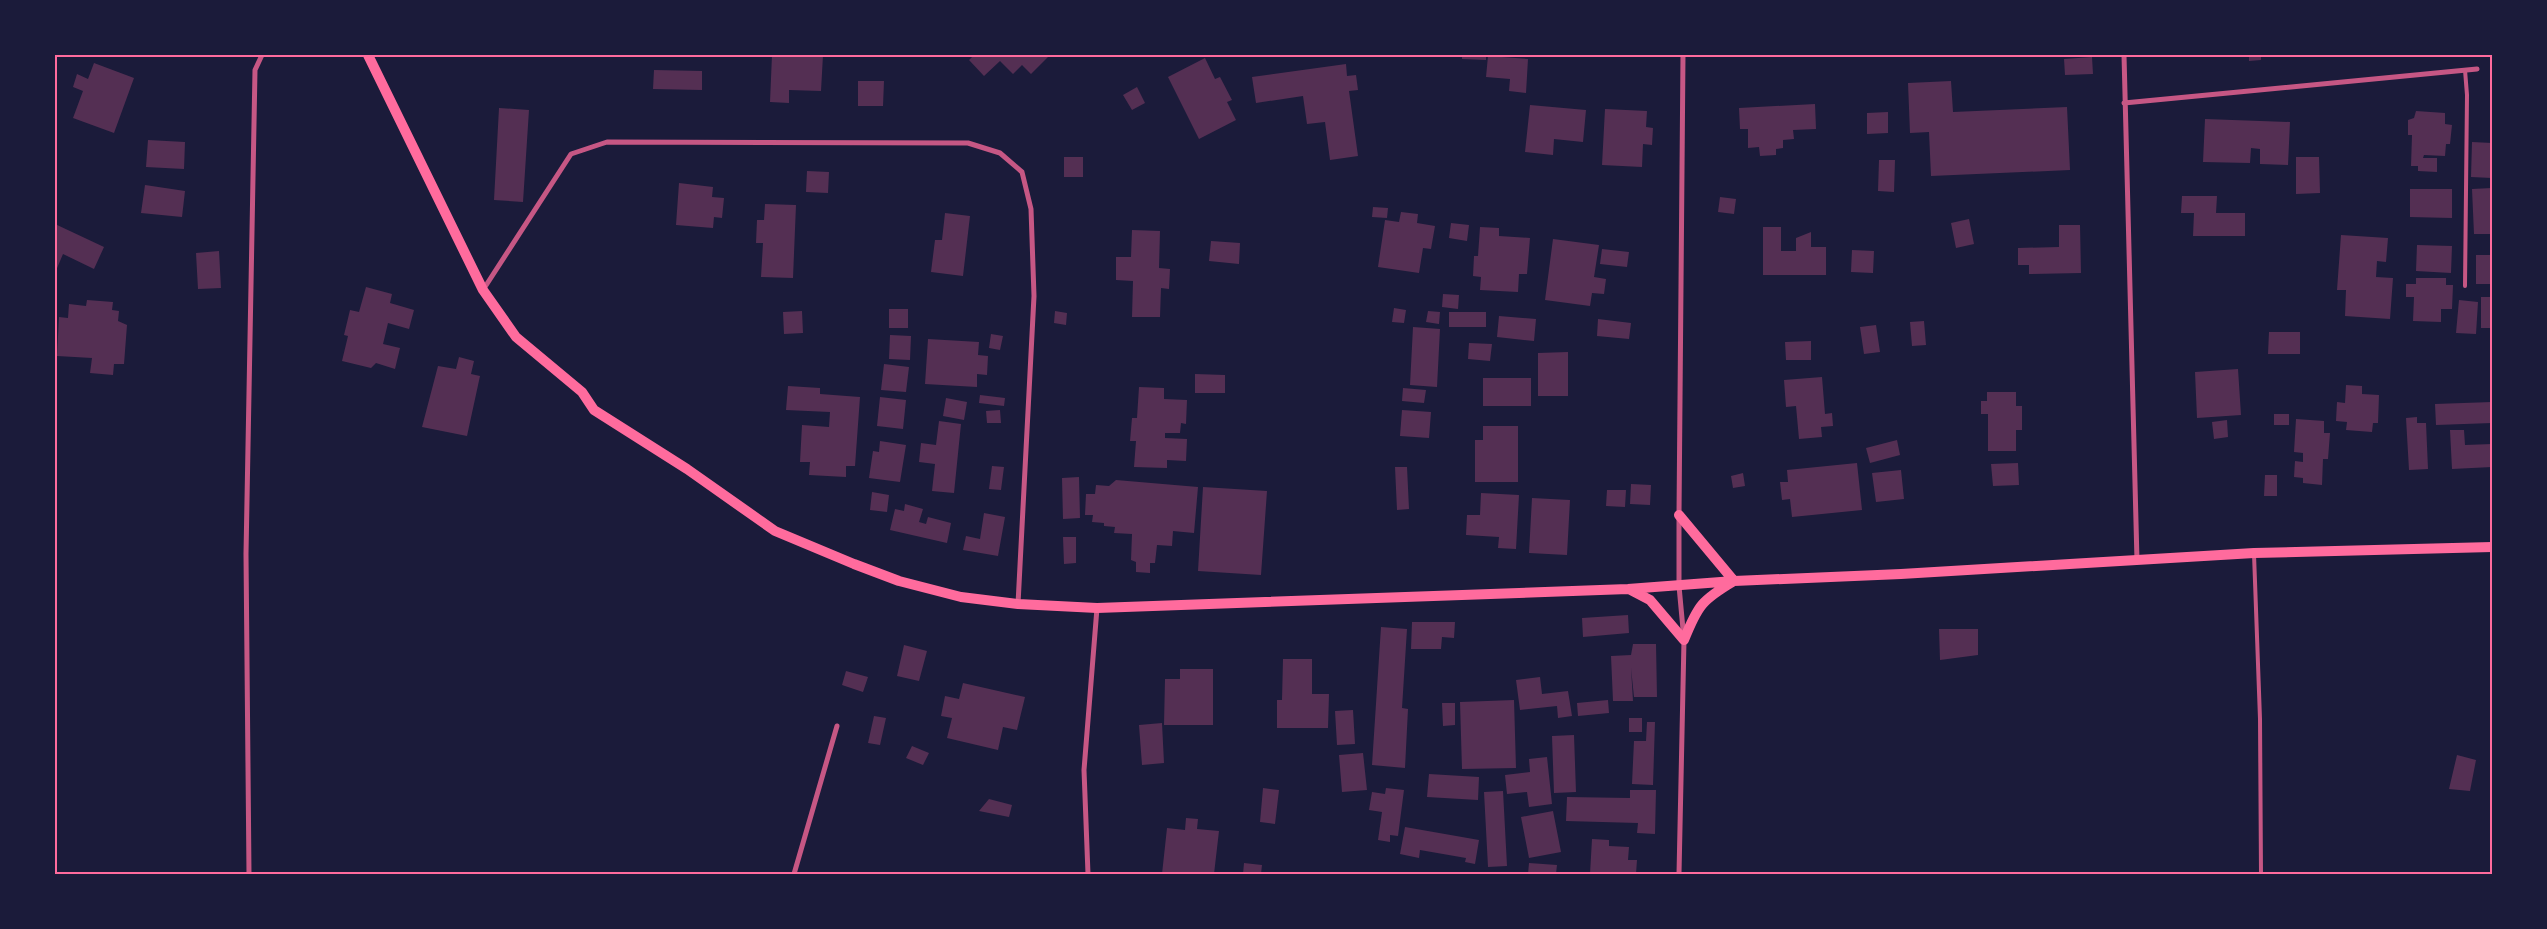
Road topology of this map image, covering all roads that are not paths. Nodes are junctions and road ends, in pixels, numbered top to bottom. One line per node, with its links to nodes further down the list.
1 (262, 55): 21 (street)
2 (368, 55): 9 (main road)
3 (1683, 55): 10 (street)
4 (2124, 55): 7 (street)
5 (2477, 69): 6 (street)
6 (2465, 70): 7 (street); 8 (lane)
7 (2124, 102): 13 (street)
8 (2465, 286)
9 (484, 290): 17 (main road); 17 (street)
10 (1679, 515): 14 (main road); 15 (street)
11 (2492, 548): 12 (main road)
12 (2254, 553): 13 (main road); 25 (lane)
13 (2136, 561): 14 (main road)
14 (1734, 581): 15 (main road); 19 (main road)
15 (1679, 586): 16 (main road); 19 (street)
16 (1628, 588): 18 (main road); 19 (main road)
17 (1018, 604): 18 (main road)
18 (1097, 608): 23 (street)
19 (1684, 640): 24 (street)
20 (837, 726): 22 (street)
21 (249, 874)
22 (794, 874)
23 (1088, 874)
24 (1679, 874)
25 (2261, 874)

